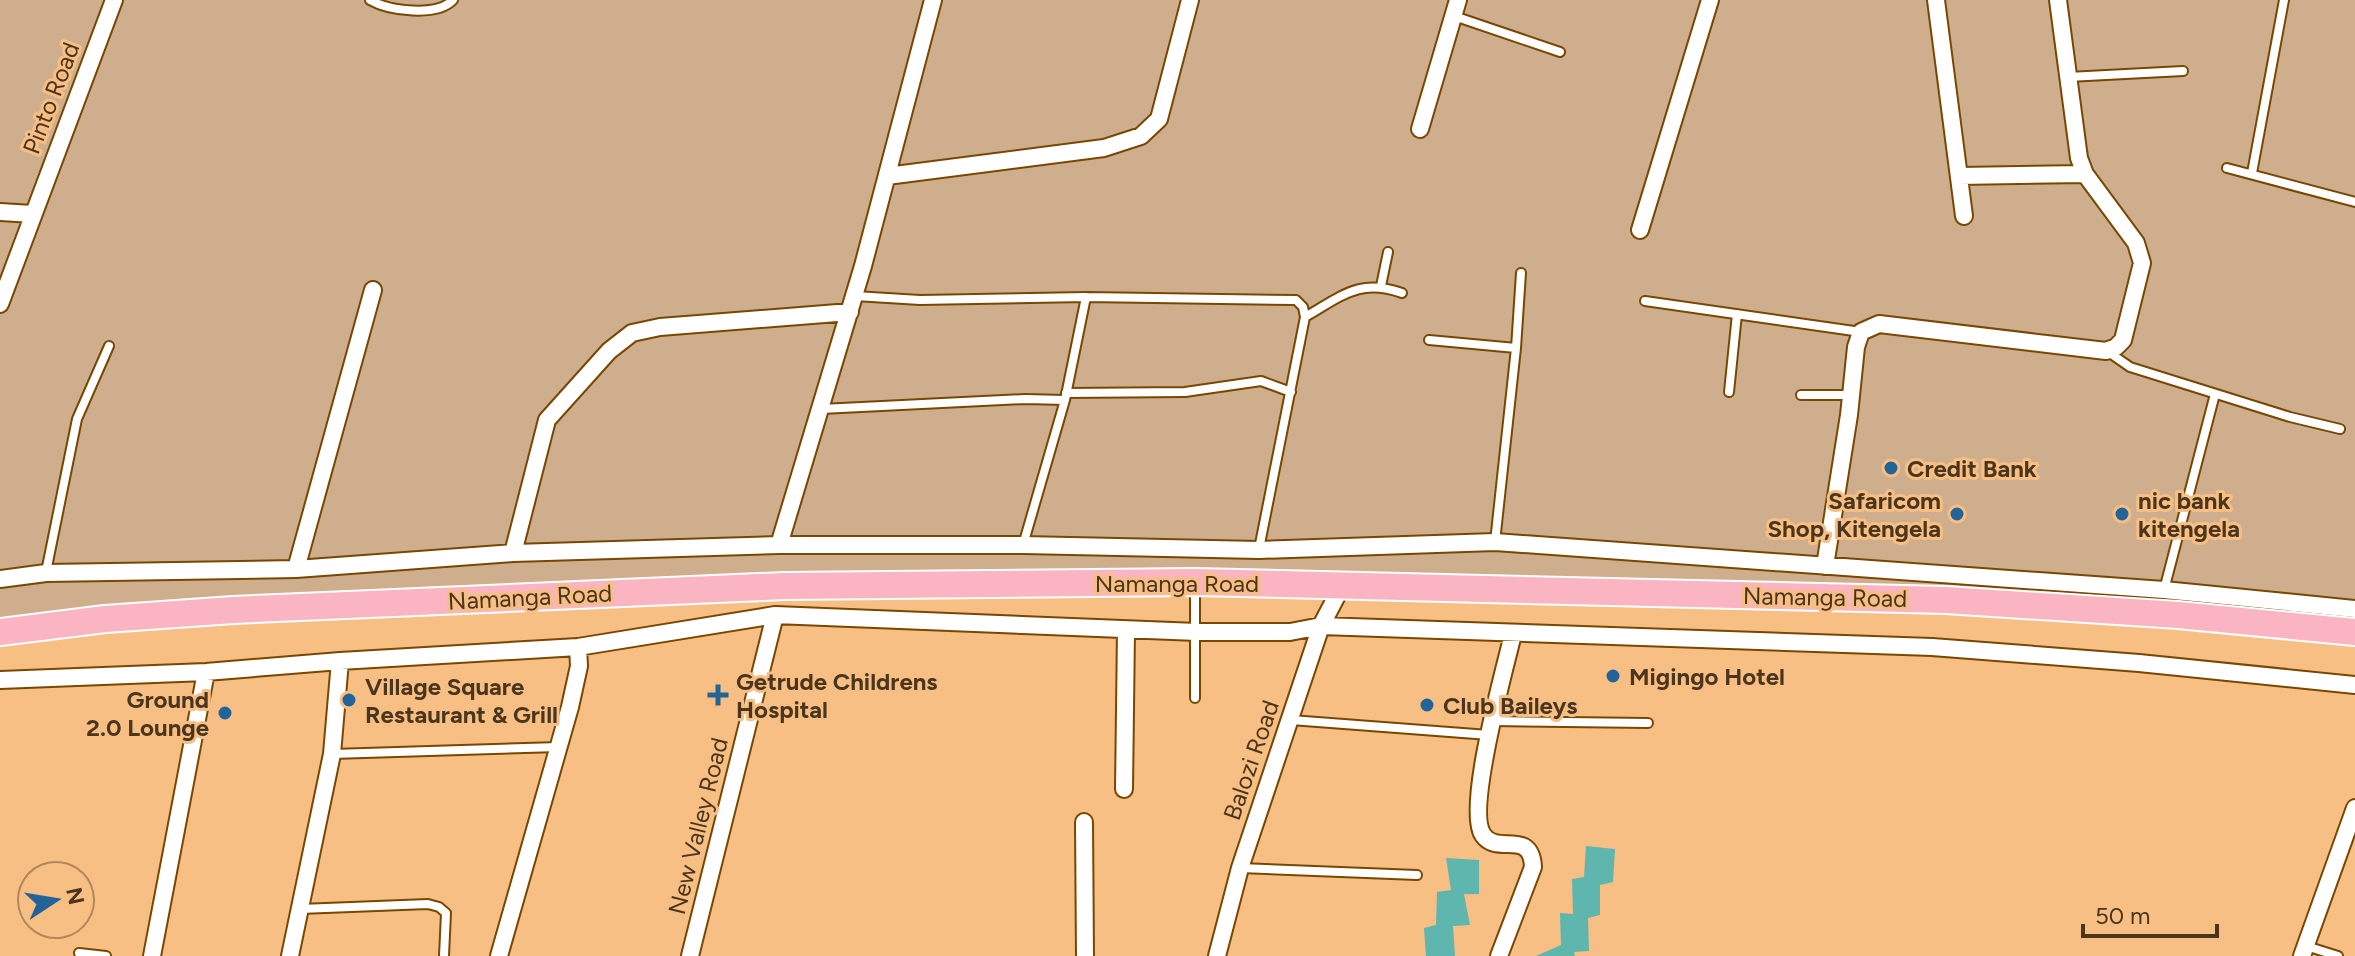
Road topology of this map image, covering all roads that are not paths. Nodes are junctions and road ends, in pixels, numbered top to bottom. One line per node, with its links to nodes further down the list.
1 (114, 0): 22 (street, Pinto Road)
2 (370, 0): 3 (lane)
3 (453, 0)
4 (933, 0): 18 (street)
5 (1190, 0): 18 (street)
6 (1710, 0): 24 (street)
7 (1936, 0): 19 (street)
8 (2058, 0): 13 (street)
9 (2284, 0): 16 (lane)
10 (1455, 8): 11 (lane); 14 (street)
11 (1560, 52)
12 (2183, 71): 13 (lane)
13 (2068, 77): 17 (street)
14 (1420, 129)
15 (2227, 168): 16 (lane)
16 (2252, 173): 20 (lane)
17 (2085, 174): 19 (street); 40 (street)
18 (887, 176): 33 (street)
19 (1959, 176): 23 (street)
20 (2355, 202)
21 (0, 212): 22 (street)
22 (33, 214): 32 (street, Pinto Road)
23 (1964, 216)
24 (1640, 230)
25 (1388, 252): 27 (lane)
26 (1521, 273): 39 (lane)
27 (1381, 286): 29 (lane); 35 (lane)
28 (373, 290): 55 (street)
29 (1402, 293)
30 (1086, 297): 33 (lane); 35 (lane); 46 (lane)
31 (1645, 301): 34 (lane)
32 (0, 304)
33 (852, 304): 47 (street); 53 (street)
34 (1737, 314): 36 (lane); 42 (lane)
35 (1305, 317): 41 (lane)
36 (1861, 332): 40 (street); 45 (street)
37 (1429, 340): 39 (lane)
38 (109, 346): 56 (lane)
39 (1516, 348): 49 (lane)
40 (2106, 351): 43 (lane)
41 (1291, 392): 46 (lane); 52 (lane)
42 (1729, 392)
43 (2215, 394): 48 (lane); 60 (lane)
44 (1801, 395): 45 (lane)
45 (1851, 395): 54 (street)
46 (1065, 396): 47 (lane); 51 (lane)
47 (821, 409): 50 (street)
48 (2340, 429)
49 (1495, 542): 52 (street); 54 (street)
50 (779, 545): 51 (street); 53 (street)
51 (1023, 545): 52 (street)
52 (1259, 550)
53 (513, 553): 55 (street)
54 (1825, 566): 60 (street)
55 (296, 569): 56 (street)
56 (46, 573): 57 (street)
57 (0, 579)
58 (1195, 582): 59 (highway, Namanga Road); 65 (highway, Namanga Road); 66 (lane)
59 (1343, 584): 63 (street, Balozi Road); 67 (highway, Namanga Road)
60 (2164, 590): 61 (street)
61 (2355, 609)
62 (775, 615): 64 (street); 69 (street); 93 (street, New Valley Road)
63 (1321, 626): 66 (street); 68 (street); 75 (street, Balozi Road)
64 (1126, 630): 66 (street); 80 (street)
65 (0, 632)
66 (1197, 632): 74 (lane)
67 (2355, 632)
68 (1513, 634): 73 (street); 77 (street)
69 (578, 647): 70 (street); 78 (street)
70 (340, 661): 71 (street); 79 (street)
71 (206, 672): 72 (street); 89 (street)
72 (0, 680)
73 (2355, 685)
74 (1195, 698)
75 (1291, 720): 77 (lane); 83 (street, Balozi Road)
76 (1648, 723): 77 (lane)
77 (1490, 728): 96 (street)
78 (559, 747): 79 (lane); 92 (street)
79 (332, 754): 85 (street)
80 (1124, 789)
81 (2355, 808): 86 (street)
82 (1084, 822): 94 (street)
83 (1240, 868): 84 (lane); 95 (street, Balozi Road)
84 (1417, 875)
85 (299, 909): 90 (street); 91 (lane)
86 (2304, 951): 97 (lane)
87 (79, 953): 88 (lane)
88 (106, 956)
89 (152, 956)
90 (290, 956)
91 (444, 956)
92 (499, 956)
93 (690, 956)
94 (1085, 956)
95 (1217, 956)
96 (1499, 956)
97 (2338, 956)

